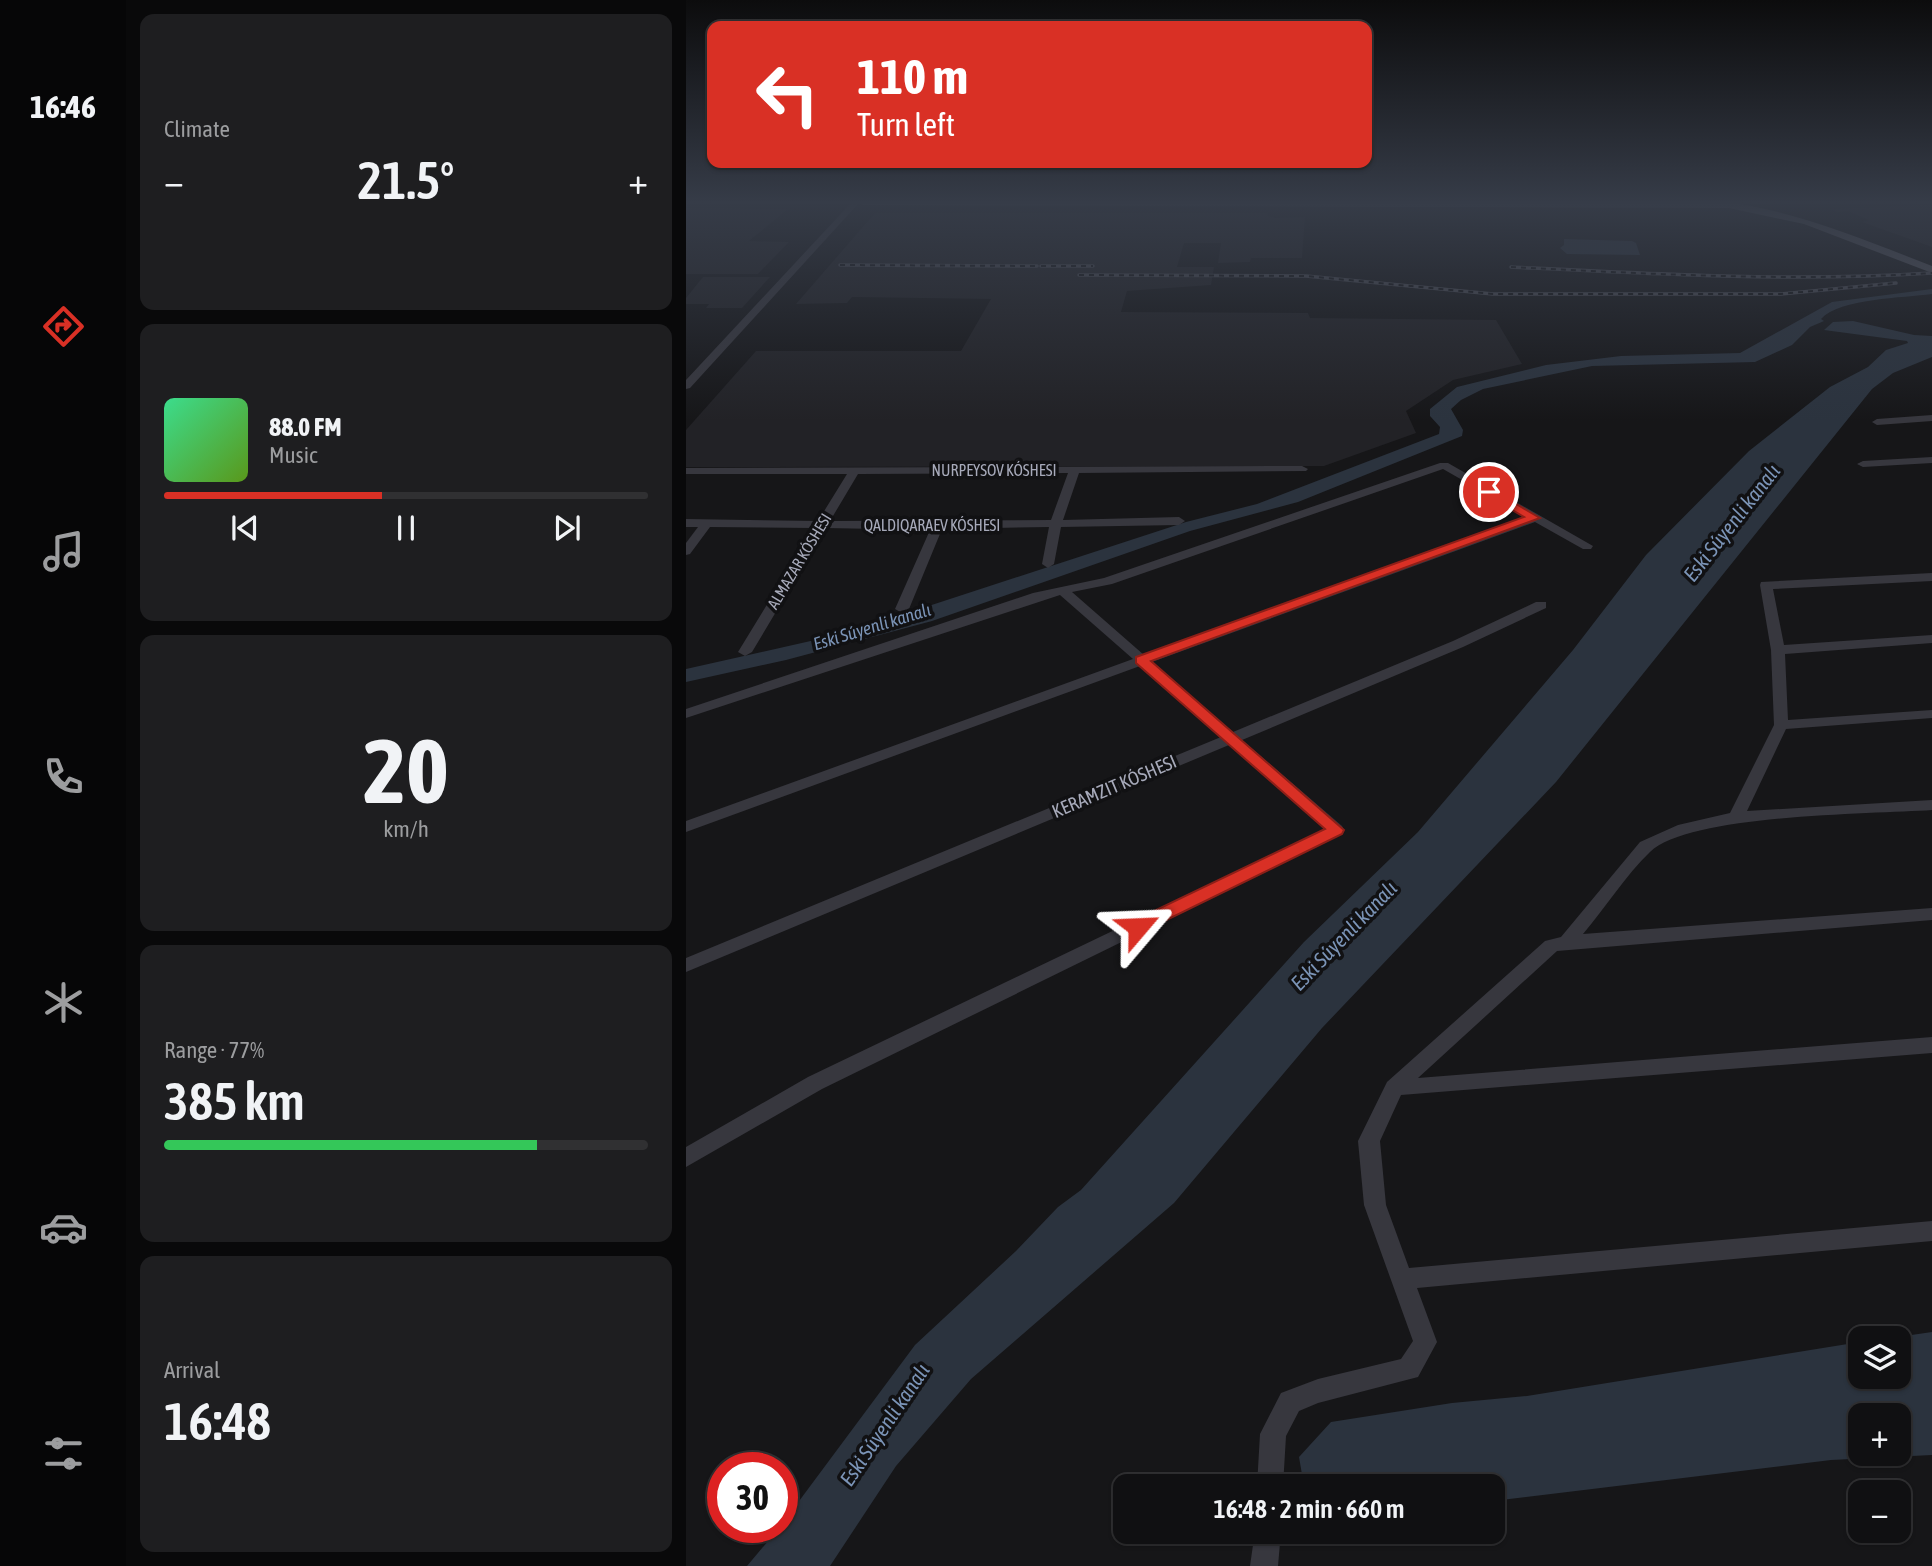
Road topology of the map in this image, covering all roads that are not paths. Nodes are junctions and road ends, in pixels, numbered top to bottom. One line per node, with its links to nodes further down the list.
1 (788, 275): 2 (street)
2 (686, 386)
3 (1932, 418): 4 (street)
4 (1877, 422)
5 (1932, 460): 6 (street)
6 (1863, 464)
7 (1075, 469): 8 (street, NURPEYSOV KÓSHESI); 10 (street, NURPEYSOV KÓSHESI); 16 (street)
8 (1302, 469)
9 (686, 471): 10 (street, NURPEYSOV KÓSHESI)
10 (854, 471): 15 (street, ALMAZAR KÓSHESI)
11 (1534, 518): 18 (street); 22 (street); 28 (street)
12 (1179, 522): 16 (street)
13 (686, 523): 14 (street)
14 (706, 524): 15 (street); 19 (street)
15 (821, 524): 17 (street); 27 (street, ALMAZAR KÓSHESI)
16 (1056, 524): 17 (street); 20 (street)
17 (939, 526): 24 (street)
18 (1587, 546)
19 (686, 551)
20 (1048, 564)
21 (1932, 578): 26 (street)
22 (1064, 592): 28 (street); 29 (street)
23 (1541, 605): 32 (street, KERAMZIT KÓSHESI)
24 (902, 609)
25 (1932, 639): 26 (street)
26 (1778, 650): 31 (street)
27 (745, 652)
28 (1141, 660): 32 (street); 35 (street)
29 (686, 714)
30 (1932, 714): 31 (street)
31 (1781, 725): 34 (street)
32 (1231, 737): 38 (street, KERAMZIT KÓSHESI); 41 (street)
33 (1932, 804): 34 (street)
34 (1736, 817): 37 (street)
35 (686, 827)
36 (1932, 914): 37 (street)
37 (1566, 942): 40 (street)
38 (686, 965)
39 (1932, 1045): 40 (street)
40 (1394, 1088): 43 (street)
41 (686, 1158)
42 (1932, 1231): 43 (street)
43 (1403, 1279): 44 (street)
44 (1271, 1474)
45 (1267, 1544): 46 (street)
46 (1264, 1566)

